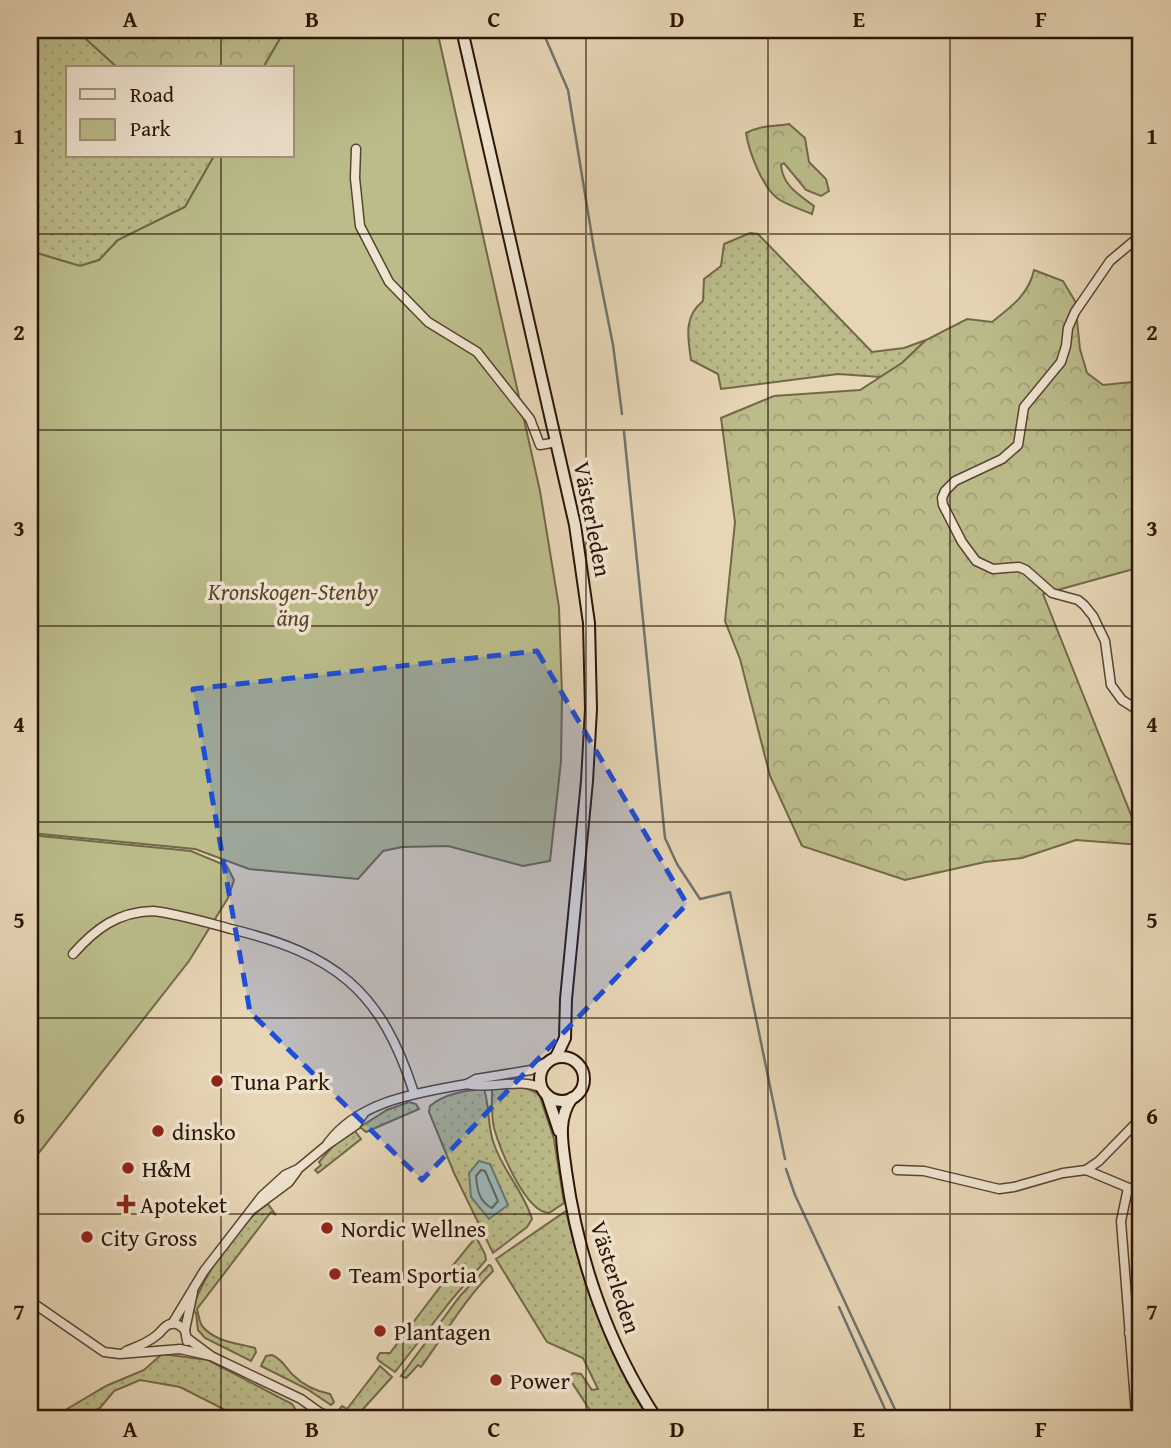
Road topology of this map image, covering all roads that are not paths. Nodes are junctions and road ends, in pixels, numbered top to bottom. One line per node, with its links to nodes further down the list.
1 (462, 30): 4 (main road, Västerleden)
2 (356, 149): 4 (street)
3 (1141, 235): 5 (street)
4 (557, 442): 7 (main road, Västerleden)
5 (1141, 712)
6 (73, 954): 12 (street)
7 (567, 1026): 8 (main road, Västerleden); 9 (main road, Västerleden)
8 (551, 1060): 9 (main road); 10 (street); 11 (main road)
9 (577, 1063): 13 (main road)
10 (467, 1084): 11 (street); 12 (street)
11 (545, 1092): 13 (main road); 15 (main road, Västerleden)
12 (414, 1093): 20 (street)
13 (572, 1098): 15 (main road, Västerleden)
14 (1141, 1118): 17 (street)
15 (562, 1140): 36 (main road, Västerleden)
16 (897, 1170): 17 (street)
17 (1086, 1170): 18 (street)
18 (1128, 1188): 19 (street); 25 (street)
19 (1141, 1193)
20 (194, 1286): 23 (street); 26 (street)
21 (30, 1303): 29 (street)
22 (1141, 1320): 25 (street)
23 (172, 1324): 24 (street); 26 (street)
24 (160, 1333): 28 (street); 29 (street)
25 (1129, 1333): 31 (street)
26 (186, 1334): 27 (street); 30 (street)
27 (180, 1349): 28 (street); 30 (street)
28 (170, 1350): 29 (street)
29 (120, 1354)
30 (211, 1356): 32 (street)
31 (1139, 1413): 37 (street)
32 (321, 1415): 35 (street)
33 (89, 1418): 34 (street)
34 (121, 1418)
35 (332, 1418)
36 (656, 1418)
37 (1124, 1418)

